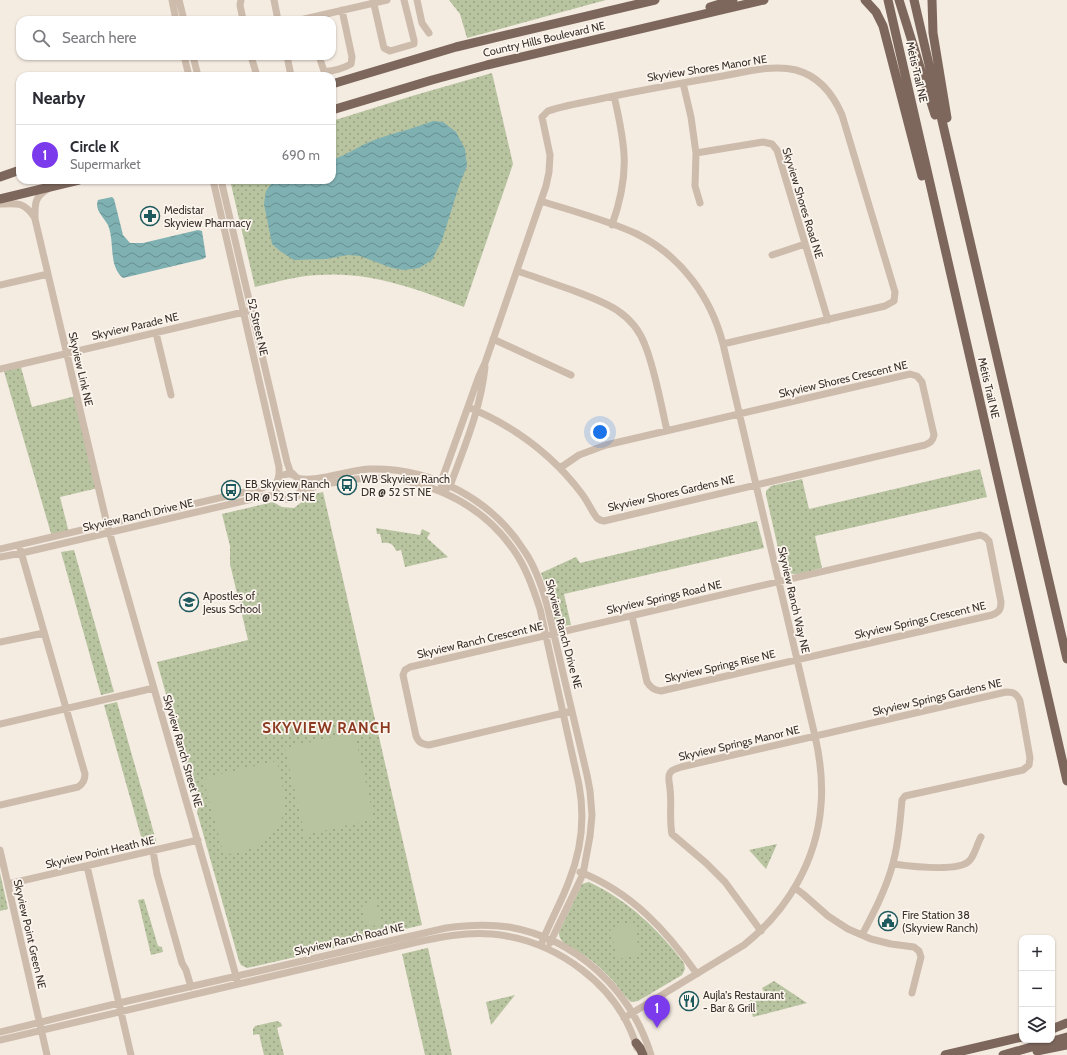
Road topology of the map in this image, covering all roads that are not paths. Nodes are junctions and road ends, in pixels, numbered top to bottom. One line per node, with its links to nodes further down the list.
1 (172, 0): 18 (street)
2 (179, 0): 19 (street)
3 (241, 0): 20 (street)
4 (274, 0): 21 (street)
5 (387, 0): 16 (street)
6 (404, 0): 16 (street)
7 (417, 0): 24 (street)
8 (656, 0): 36 (main road, Country Hills Boulevard NE)
9 (733, 0): 23 (main road)
10 (764, 0): 23 (main road, Country Hills Boulevard NE)
11 (865, 0): 65 (main road)
12 (888, 0): 65 (main road, Métis Trail NE)
13 (899, 0): 45 (main road)
14 (914, 0): 45 (main road, Métis Trail NE)
15 (932, 0): 50 (main road)
16 (373, 1): 17 (street)
17 (342, 10): 22 (street); 34 (street)
18 (175, 16)
19 (183, 16)
20 (242, 16)
21 (277, 16)
22 (321, 16)
23 (650, 27): 39 (main road, Country Hills Boulevard NE)
24 (429, 33)
25 (185, 60): 30 (street)
26 (194, 60): 31 (street)
27 (252, 60): 32 (street)
28 (288, 60): 33 (street)
29 (320, 60): 35 (street)
30 (187, 72)
31 (197, 72)
32 (256, 72)
33 (290, 72)
34 (328, 72)
35 (328, 72)
36 (336, 83)
37 (683, 83): 38 (street, Skyview Shores Manor NE); 40 (street); 64 (street, Skyview Shores Manor NE)
38 (614, 96): 52 (street, Skyview Shores Manor NE); 56 (street)
39 (336, 109)
40 (696, 153): 53 (street); 57 (street, Skyview Shores Road NE)
41 (16, 170): 43 (main road)
42 (16, 171): 44 (main road)
43 (0, 173)
44 (0, 177)
45 (955, 177): 50 (main road, Métis Trail NE)
46 (61, 184): 49 (main road)
47 (214, 184): 63 (street, 52 Street NE)
48 (223, 184): 62 (street, 52 Street NE)
49 (52, 186): 51 (main road); 55 (street, Skyview Link NE)
50 (960, 198): 100 (main road, Métis Trail NE)
51 (0, 199)
52 (541, 201): 56 (street, Skyview Ranch Way NE); 59 (street, Skyview Shores Manor NE)
53 (700, 202)
54 (0, 204): 55 (street)
55 (35, 218): 60 (street, Skyview Link NE)
56 (612, 225): 68 (street, Skyview Ranch Way NE)
57 (805, 244): 58 (street); 64 (street, Skyview Shores Road NE)
58 (772, 255)
59 (517, 271): 67 (street, Skyview Shores Manor NE); 77 (street)
60 (48, 274): 61 (street); 69 (street, Skyview Link NE)
61 (0, 285)
62 (252, 310): 63 (street, Skyview Parade NE); 79 (street, 52 Street NE)
63 (244, 312): 66 (street, Skyview Parade NE); 80 (street, 52 Street NE)
64 (828, 320): 68 (street, Skyview Shores Manor NE)
65 (963, 328): 107 (main road, Métis Trail NE)
66 (156, 333): 69 (street, Skyview Parade NE); 73 (street)
67 (493, 339): 70 (street, Skyview Shores Manor NE); 72 (street)
68 (723, 344): 76 (street, Skyview Ranch Way NE)
69 (66, 354): 71 (street, Skyview Parade NE); 87 (street, Skyview Link NE)
70 (485, 363): 74 (street, Skyview Shores Manor NE); 75 (street, Skyview Shores Manor NE)
71 (0, 369)
72 (571, 374)
73 (171, 395)
74 (468, 407): 75 (street, Skyview Shores Gardens NE); 81 (street, Skyview Shores Manor NE)
75 (476, 410): 78 (street, Skyview Shores Gardens NE); 83 (street, Skyview Shores Manor NE)
76 (740, 414): 77 (street); 82 (street, Skyview Ranch Way NE); 82 (street, Skyview Shores Crescent NE)
77 (667, 431): 78 (street)
78 (560, 468): 82 (street, Skyview Shores Gardens NE)
79 (295, 477): 80 (street); 81 (street, Skyview Ranch Drive NE); 85 (street)
80 (277, 481): 86 (street); 87 (street, Skyview Ranch Drive NE)
81 (441, 482): 83 (street, Skyview Ranch Drive NE); 84 (street, Skyview Shores Manor NE)
82 (756, 484): 93 (street, Skyview Ranch Way NE)
83 (450, 486): 84 (street); 96 (street, Skyview Ranch Drive NE)
84 (442, 492): 85 (street, Skyview Ranch Drive NE); 97 (street, Skyview Ranch Drive NE)
85 (299, 494): 86 (street)
86 (281, 498): 88 (street, Skyview Ranch Drive NE)
87 (107, 524): 88 (street, Skyview Ranch Street NE); 89 (street, Skyview Ranch Drive NE)
88 (110, 533): 91 (street, Skyview Ranch Drive NE); 101 (street, Skyview Ranch Street NE)
89 (19, 545): 90 (street, Skyview Ranch Drive NE); 91 (street)
90 (0, 549)
91 (22, 553): 92 (street, Skyview Ranch Drive NE); 95 (street)
92 (0, 557)
93 (779, 582): 94 (street, Skyview Springs Road NE); 99 (street, Skyview Ranch Way NE); 99 (street, Skyview Springs Crescent NE)
94 (632, 616): 96 (street, Skyview Springs Road NE); 99 (street, Skyview Springs Rise NE)
95 (44, 633): 98 (street); 102 (street)
96 (554, 634): 97 (street, Skyview Ranch Crescent NE); 103 (street, Skyview Ranch Drive NE)
97 (546, 636): 104 (street, Skyview Ranch Drive NE); 104 (street, Skyview Ranch Crescent NE)
98 (0, 642)
99 (797, 659): 106 (street, Skyview Ranch Way NE)
100 (1067, 659)
101 (154, 688): 102 (street); 110 (street, Skyview Ranch Street NE)
102 (66, 708): 105 (street); 108 (street)
103 (572, 712): 104 (street, Skyview Ranch Crescent NE); 116 (street, Skyview Ranch Drive NE)
104 (563, 714): 115 (street, Skyview Ranch Drive NE)
105 (0, 724)
106 (815, 736): 113 (street, Skyview Springs Gardens NE); 118 (street, Skyview Ranch Way NE); 119 (street, Skyview Springs Manor NE)
107 (1067, 781)
108 (0, 805)
109 (980, 837): 113 (street)
110 (198, 840): 112 (street, Skyview Point Heath NE); 126 (street, Skyview Ranch Street NE)
111 (0, 850): 117 (street, Skyview Point Green NE)
112 (152, 851): 114 (street, Skyview Point Heath NE); 128 (street)
113 (893, 864): 120 (street, Skyview Springs Gardens NE)
114 (87, 866): 117 (street, Skyview Point Heath NE); 130 (street)
115 (574, 870): 116 (street); 121 (street, Skyview Ranch Drive NE)
116 (583, 874): 122 (street, Skyview Ranch Drive NE); 125 (street)
117 (8, 884): 134 (street, Skyview Point Green NE)
118 (795, 888): 119 (street, Skyview Ranch Way NE); 120 (street)
119 (761, 930): 125 (street, Skyview Ranch Way NE)
120 (862, 936): 129 (street)
121 (544, 937): 122 (street, Skyview Ranch Road NE); 123 (street, Skyview Ranch Drive NE); 126 (street, Skyview Ranch Road NE)
122 (552, 940): 124 (street, Skyview Ranch Drive NE); 132 (street, Skyview Ranch Road NE)
123 (541, 945): 124 (street, Skyview Ranch Road NE); 127 (street, Skyview Ranch Road NE)
124 (548, 948): 133 (street, Skyview Ranch Road NE)
125 (697, 974): 132 (street, Skyview Ranch Way NE)
126 (236, 976): 127 (street, Skyview Ranch Street NE); 128 (street, Skyview Ranch Road NE)
127 (238, 984): 131 (street, Skyview Ranch Road NE)
128 (190, 987): 130 (street, Skyview Ranch Road NE)
129 (912, 993)
130 (119, 1003): 131 (street); 134 (street, Skyview Ranch Road NE)
131 (121, 1012): 139 (street, Skyview Ranch Road NE); 148 (street)
132 (632, 1013): 133 (street, Skyview Ranch Way NE); 151 (street, Skyview Ranch Road NE)
133 (624, 1018): 144 (street, Skyview Ranch Road NE)
134 (39, 1022): 139 (street, Skyview Point Green NE); 140 (street, Skyview Ranch Road NE)
135 (1067, 1023): 137 (main road)
136 (1067, 1026): 138 (main road)
137 (1055, 1029)
138 (1055, 1029)
139 (41, 1030): 143 (street, Skyview Ranch Road NE); 147 (street, Skyview Point Green NE)
140 (0, 1032)
141 (1067, 1037): 153 (main road)
142 (1019, 1038): 152 (main road)
143 (0, 1040)
144 (636, 1043): 149 (street, Skyview Ranch Road NE); 150 (main road)
145 (1067, 1045): 154 (main road)
146 (1067, 1049): 155 (main road)
147 (47, 1055)
148 (131, 1055)
149 (639, 1055)
150 (643, 1055)
151 (651, 1055)
152 (944, 1055)
153 (1003, 1055)
154 (1020, 1055)
155 (1032, 1055)

